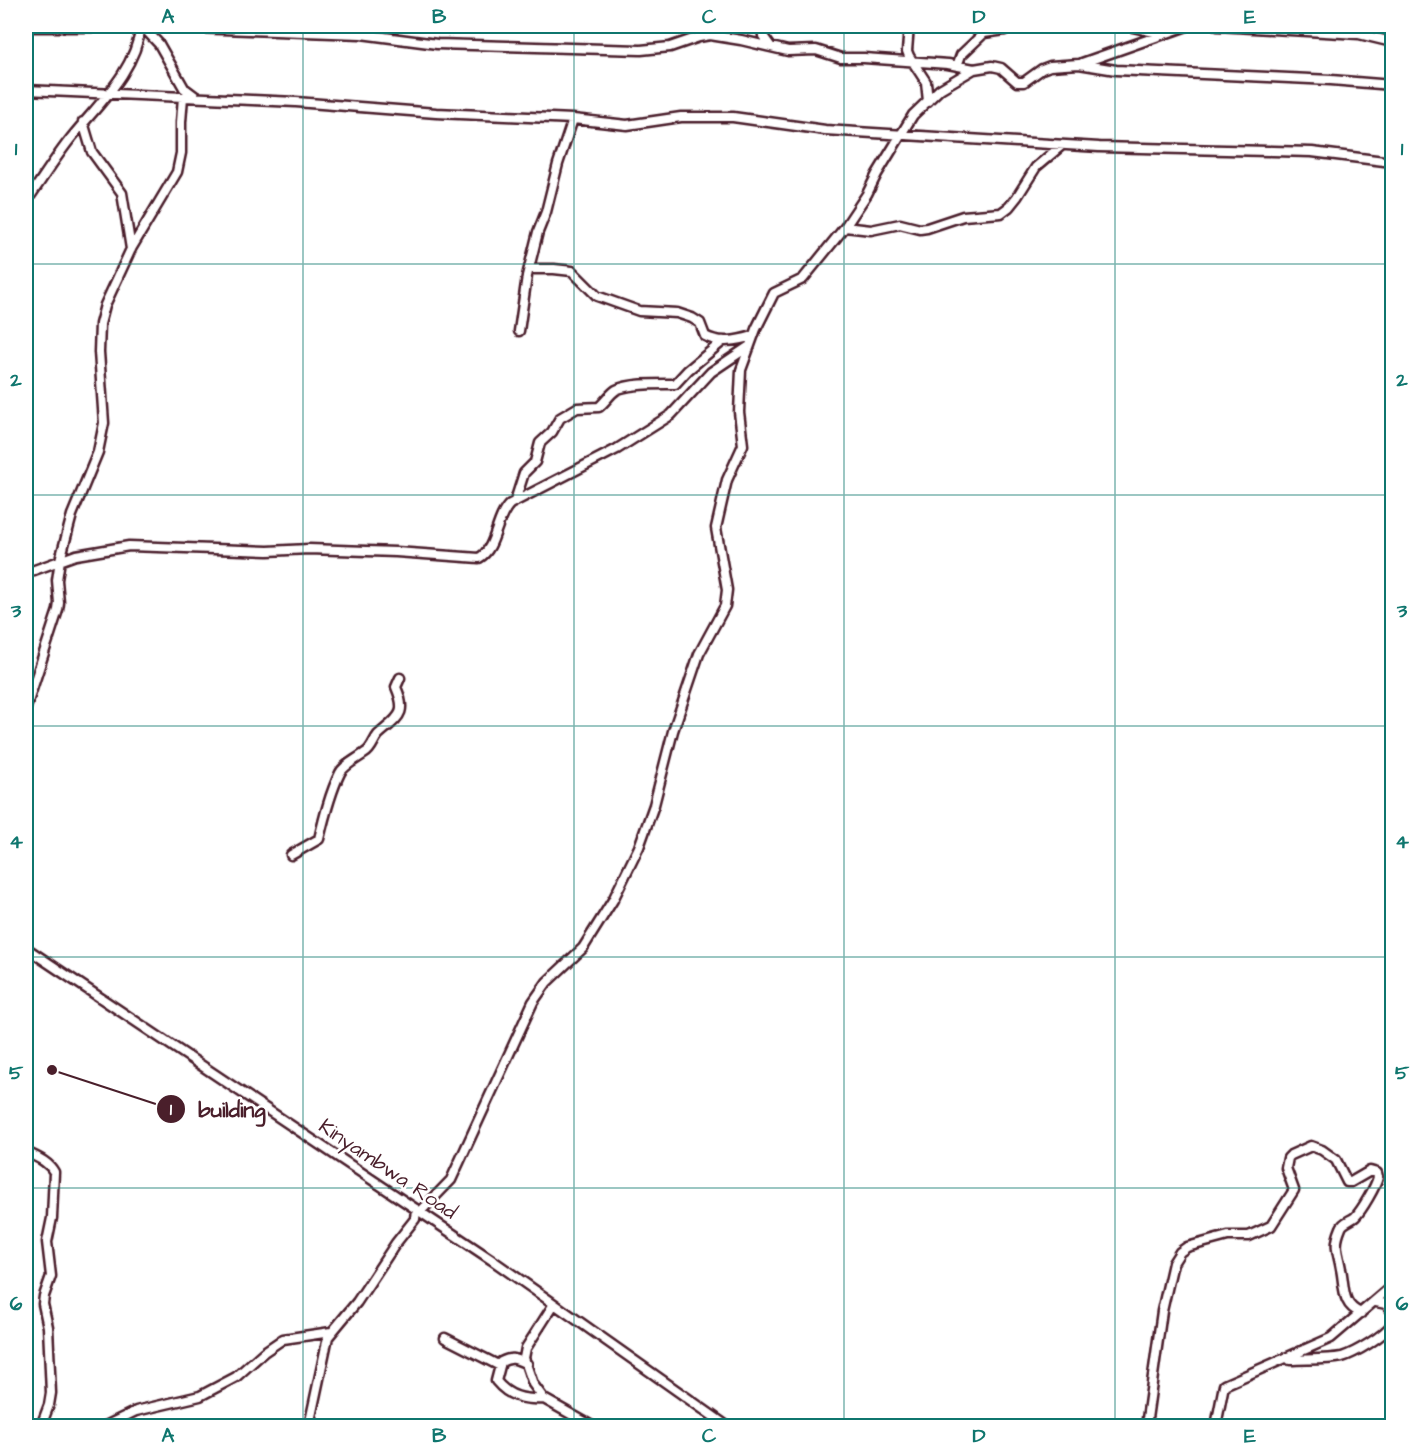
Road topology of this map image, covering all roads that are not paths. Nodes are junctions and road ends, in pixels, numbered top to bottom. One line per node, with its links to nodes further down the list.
1 (142, 26): 10 (street); 13 (street); 23 (street); 25 (street)
2 (342, 26): 13 (street)
3 (762, 26): 16 (street)
4 (909, 26): 17 (street)
5 (1009, 26): 19 (street)
6 (1128, 26): 14 (street)
7 (1187, 26): 14 (street)
8 (1217, 26): 15 (street)
9 (1378, 26): 11 (street)
10 (26, 27)
11 (1392, 28)
12 (359, 30): 13 (street); 16 (street)
13 (331, 33)
14 (1162, 34): 18 (street)
15 (1392, 42)
16 (772, 47): 17 (street)
17 (912, 62): 19 (street); 26 (street)
18 (1079, 64): 20 (street); 21 (street)
19 (957, 66): 20 (street)
20 (974, 69): 26 (street)
21 (1392, 86)
22 (26, 90): 23 (street)
23 (110, 93): 24 (street); 28 (street)
24 (183, 97): 25 (street); 34 (street)
25 (200, 99): 27 (street)
26 (928, 101): 29 (street)
27 (573, 119): 29 (street); 35 (street)
28 (83, 122): 32 (street); 34 (street)
29 (899, 135): 30 (street); 33 (street)
30 (1065, 145): 31 (street); 33 (street)
31 (1392, 162)
32 (26, 202)
33 (845, 227): 37 (street)
34 (131, 249): 41 (street)
35 (529, 269): 36 (street); 38 (street)
36 (519, 331)
37 (753, 336): 38 (street); 39 (street)
38 (723, 341): 40 (street)
39 (748, 346): 40 (street); 48 (street)
40 (515, 501): 41 (street)
41 (60, 560): 42 (street); 44 (street)
42 (26, 573)
43 (400, 678): 45 (street)
44 (26, 708)
45 (291, 855)
46 (26, 948): 48 (street, Kinyambwa Road)
47 (26, 1152): 61 (street)
48 (418, 1210): 51 (street, Kinyambwa Road); 55 (street)
49 (1392, 1286): 50 (street)
50 (1376, 1302): 52 (street); 53 (street)
51 (554, 1304): 58 (street); 65 (street, Kinyambwa Road)
52 (1392, 1311)
53 (1361, 1313): 57 (street); 66 (street)
54 (1392, 1324): 57 (street)
55 (331, 1332): 62 (street); 63 (street)
56 (445, 1338): 59 (street)
57 (1284, 1360): 67 (street)
58 (526, 1364): 59 (street); 60 (street)
59 (500, 1366): 60 (street)
60 (544, 1399): 64 (street)
61 (42, 1426)
62 (105, 1426)
63 (309, 1426)
64 (592, 1426)
65 (727, 1426)
66 (1146, 1426)
67 (1216, 1426)

